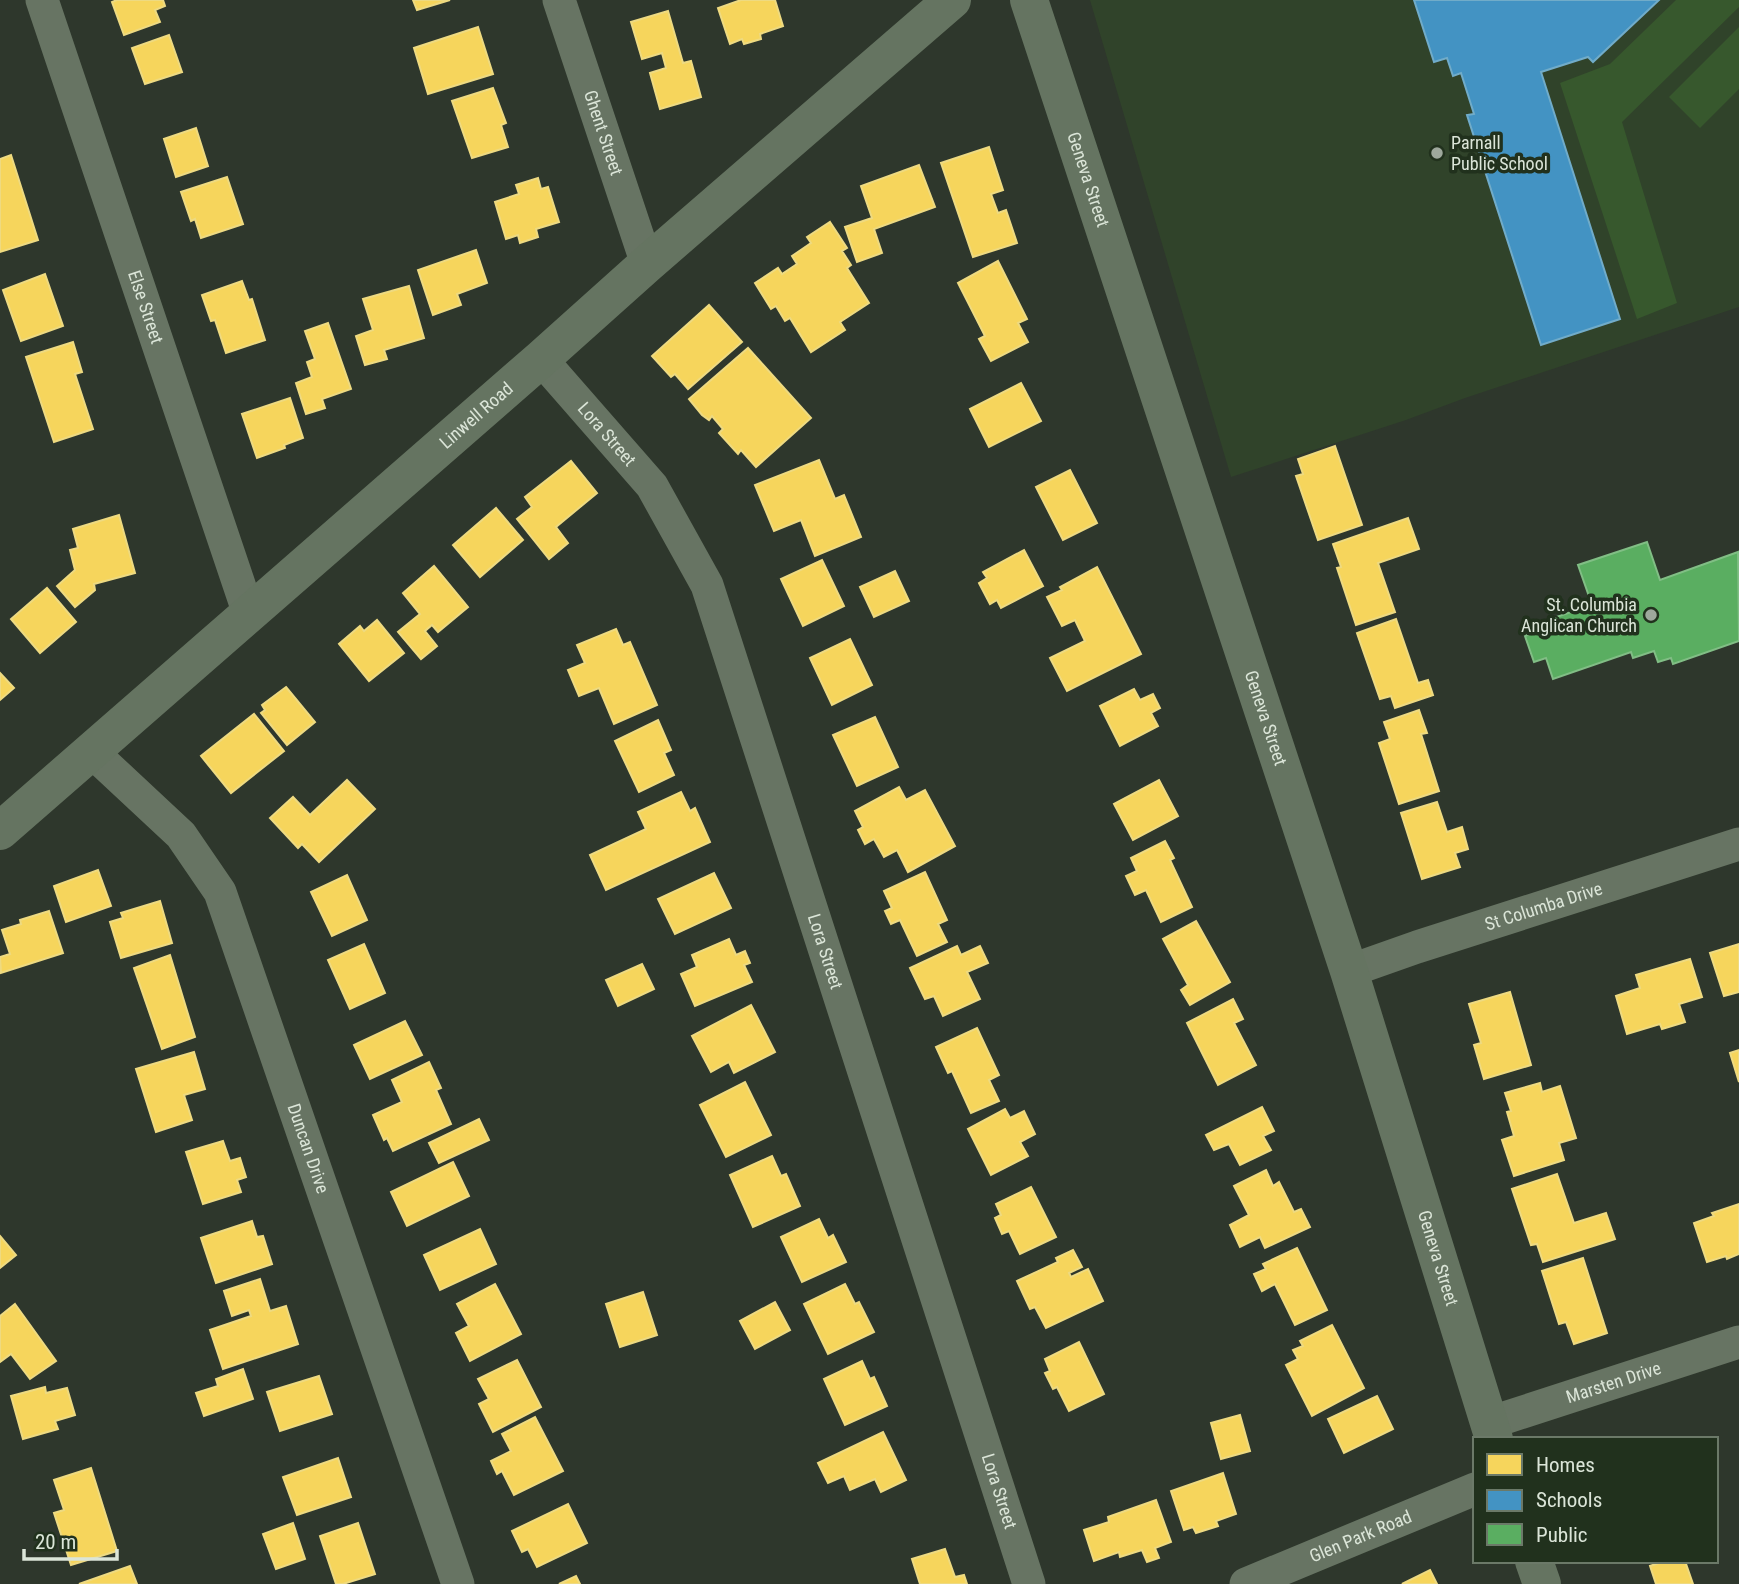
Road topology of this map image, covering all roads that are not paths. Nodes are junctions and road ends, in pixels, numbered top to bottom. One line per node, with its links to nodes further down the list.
1 (42, 0): 7 (street, Else Street)
2 (559, 0): 5 (street, Ghent Street)
3 (952, 0): 5 (main road, Linwell Road)
4 (1029, 0): 11 (main road, Geneva Street)
5 (647, 264): 6 (main road, Linwell Road)
6 (541, 359): 7 (main road, Linwell Road); 17 (street, Lora Street)
7 (249, 614): 8 (main road, Linwell Road)
8 (92, 752): 9 (main road, Linwell Road); 16 (street, Duncan Drive)
9 (0, 831)
10 (1739, 844): 11 (street, St Columba Drive)
11 (1349, 971): 13 (main road, Geneva Street)
12 (1739, 1342): 13 (street, Marsten Drive)
13 (1492, 1431)
14 (1473, 1490): 18 (street, Glen Park Road)
15 (1535, 1563): 19 (main road)
16 (458, 1584)
17 (1029, 1584)
18 (1246, 1584)
19 (1542, 1584)

